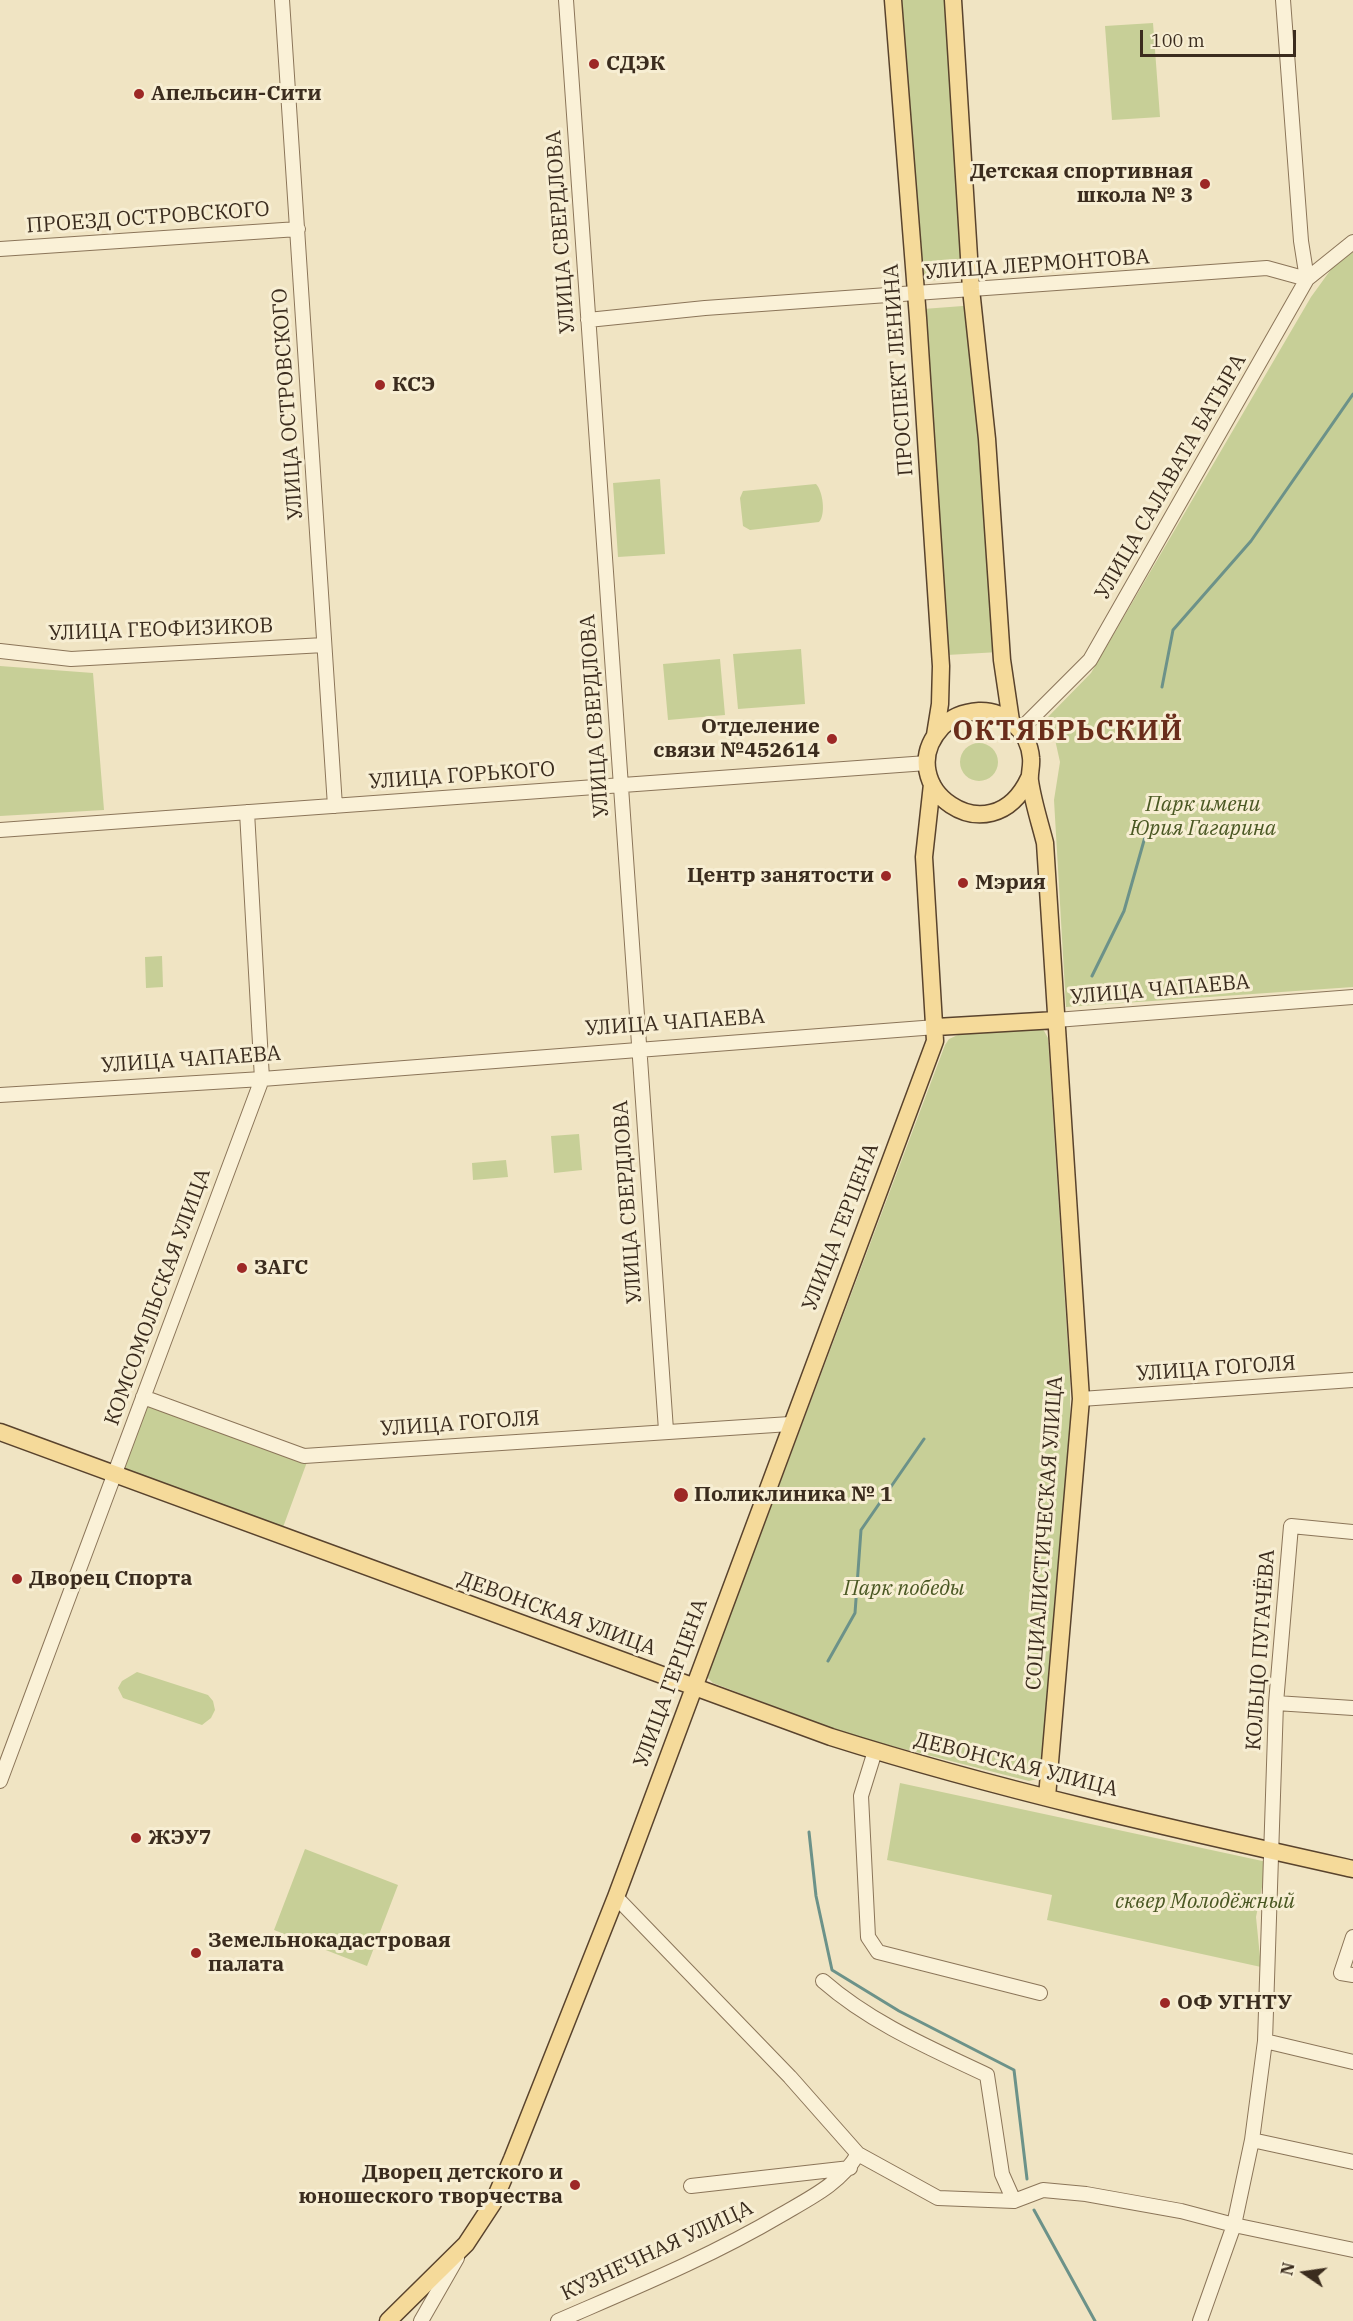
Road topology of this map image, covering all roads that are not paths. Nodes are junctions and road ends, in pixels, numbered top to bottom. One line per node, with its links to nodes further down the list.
1 (282, 0): 6 (street, УЛИЦА ОСТРОВСКОГО)
2 (566, 0): 12 (street, УЛИЦА СВЕРДЛОВА)
3 (893, 0): 11 (main road, ПРОСПЕКТ ЛЕНИНА)
4 (953, 0): 10 (main road)
5 (1283, 0): 9 (street)
6 (298, 229): 8 (street, ПРОЕЗД ОСТРОВСКОГО); 13 (street, УЛИЦА ОСТРОВСКОГО)
7 (1353, 242): 9 (street, УЛИЦА САЛАВАТА БАТЫРА)
8 (0, 249)
9 (1307, 279): 10 (street, УЛИЦА ЛЕРМОНТОВА); 15 (street, УЛИЦА САЛАВАТА БАТЫРА)
10 (971, 289): 11 (street, УЛИЦА ЛЕРМОНТОВА); 15 (main road)
11 (916, 294): 12 (street, УЛИЦА ЛЕРМОНТОВА); 16 (main road, ПРОСПЕКТ ЛЕНИНА)
12 (588, 320): 20 (street, УЛИЦА СВЕРДЛОВА)
13 (324, 645): 14 (street, УЛИЦА ГЕОФИЗИКОВ); 21 (street, УЛИЦА ОСТРОВСКОГО)
14 (0, 651)
15 (1016, 726): 16 (main road); 18 (main road)
16 (934, 737): 17 (main road)
17 (927, 763): 19 (main road); 20 (street, УЛИЦА ГОРЬКОГО)
18 (1029, 778): 19 (main road); 25 (main road)
19 (932, 784): 26 (main road)
20 (620, 785): 21 (street, УЛИЦА ГОРЬКОГО); 27 (street, УЛИЦА СВЕРДЛОВА)
21 (335, 806): 22 (street, УЛИЦА ГОРЬКОГО)
22 (247, 812): 23 (street, УЛИЦА ГОРЬКОГО); 28 (street, КОМСОМОЛЬСКАЯ УЛИЦА)
23 (0, 830)
24 (1353, 997): 25 (street, УЛИЦА ЧАПАЕВА)
25 (1056, 1020): 26 (main road, УЛИЦА ЧАПАЕВА); 32 (main road, СОЦИАЛИСТИЧЕСКАЯ УЛИЦА)
26 (936, 1027): 27 (street, УЛИЦА ЧАПАЕВА); 33 (main road, УЛИЦА ГЕРЦЕНА)
27 (638, 1049): 28 (street, УЛИЦА ЧАПАЕВА); 34 (street, УЛИЦА СВЕРДЛОВА)
28 (262, 1079): 29 (street, УЛИЦА ЧАПАЕВА); 31 (street, КОМСОМОЛЬСКАЯ УЛИЦА)
29 (0, 1095)
30 (1353, 1380): 32 (street, УЛИЦА ГОГОЛЯ)
31 (143, 1397): 34 (street, УЛИЦА ГОГОЛЯ); 36 (street, КОМСОМОЛЬСКАЯ УЛИЦА)
32 (1081, 1400): 43 (main road, СОЦИАЛИСТИЧЕСКАЯ УЛИЦА)
33 (790, 1424): 34 (street, УЛИЦА ГОГОЛЯ); 38 (main road, УЛИЦА ГЕРЦЕНА)
34 (666, 1430)
35 (0, 1432): 36 (main road, ДЕВОНСКАЯ УЛИЦА)
36 (114, 1475): 38 (main road, ДЕВОНСКАЯ УЛИЦА); 42 (street, КОМСОМОЛЬСКАЯ УЛИЦА)
37 (1353, 1532): 39 (street, КОЛЬЦО ПУГАЧЁВА)
38 (693, 1688): 41 (main road, ДЕВОНСКАЯ УЛИЦА); 46 (main road, УЛИЦА ГЕРЦЕНА)
39 (1276, 1702): 40 (street); 44 (street, КОЛЬЦО ПУГАЧЁВА)
40 (1353, 1708)
41 (876, 1751): 43 (main road, ДЕВОНСКАЯ УЛИЦА); 50 (street)
42 (0, 1781)
43 (1047, 1797): 44 (main road, ДЕВОНСКАЯ УЛИЦА)
44 (1273, 1845): 45 (main road, ДЕВОНСКАЯ УЛИЦА); 51 (street, КОЛЬЦО ПУГАЧЁВА)
45 (1353, 1869)
46 (616, 1897): 54 (street); 60 (main road, УЛИЦА ГЕРЦЕНА)
47 (1353, 1937): 48 (street)
48 (1353, 1975)
49 (823, 1981): 58 (street)
50 (1040, 1993)
51 (1265, 2041): 52 (street); 53 (street, КОЛЬЦО ПУГАЧЁВА)
52 (1353, 2062)
53 (1252, 2140): 55 (street); 59 (street, КОЛЬЦО ПУГАЧЁВА)
54 (858, 2154): 56 (street, КУЗНЕЧНАЯ УЛИЦА); 58 (street)
55 (1353, 2162)
56 (850, 2168): 57 (street); 64 (street, КУЗНЕЧНАЯ УЛИЦА)
57 (690, 2186)
58 (1014, 2201): 59 (street)
59 (1234, 2225): 61 (street); 65 (street, КОЛЬЦО ПУГАЧЁВА)
60 (466, 2244): 62 (main road, УЛИЦА ГЕРЦЕНА); 63 (street)
61 (1353, 2250)
62 (388, 2321)
63 (421, 2321)
64 (558, 2321)
65 (1200, 2321)

